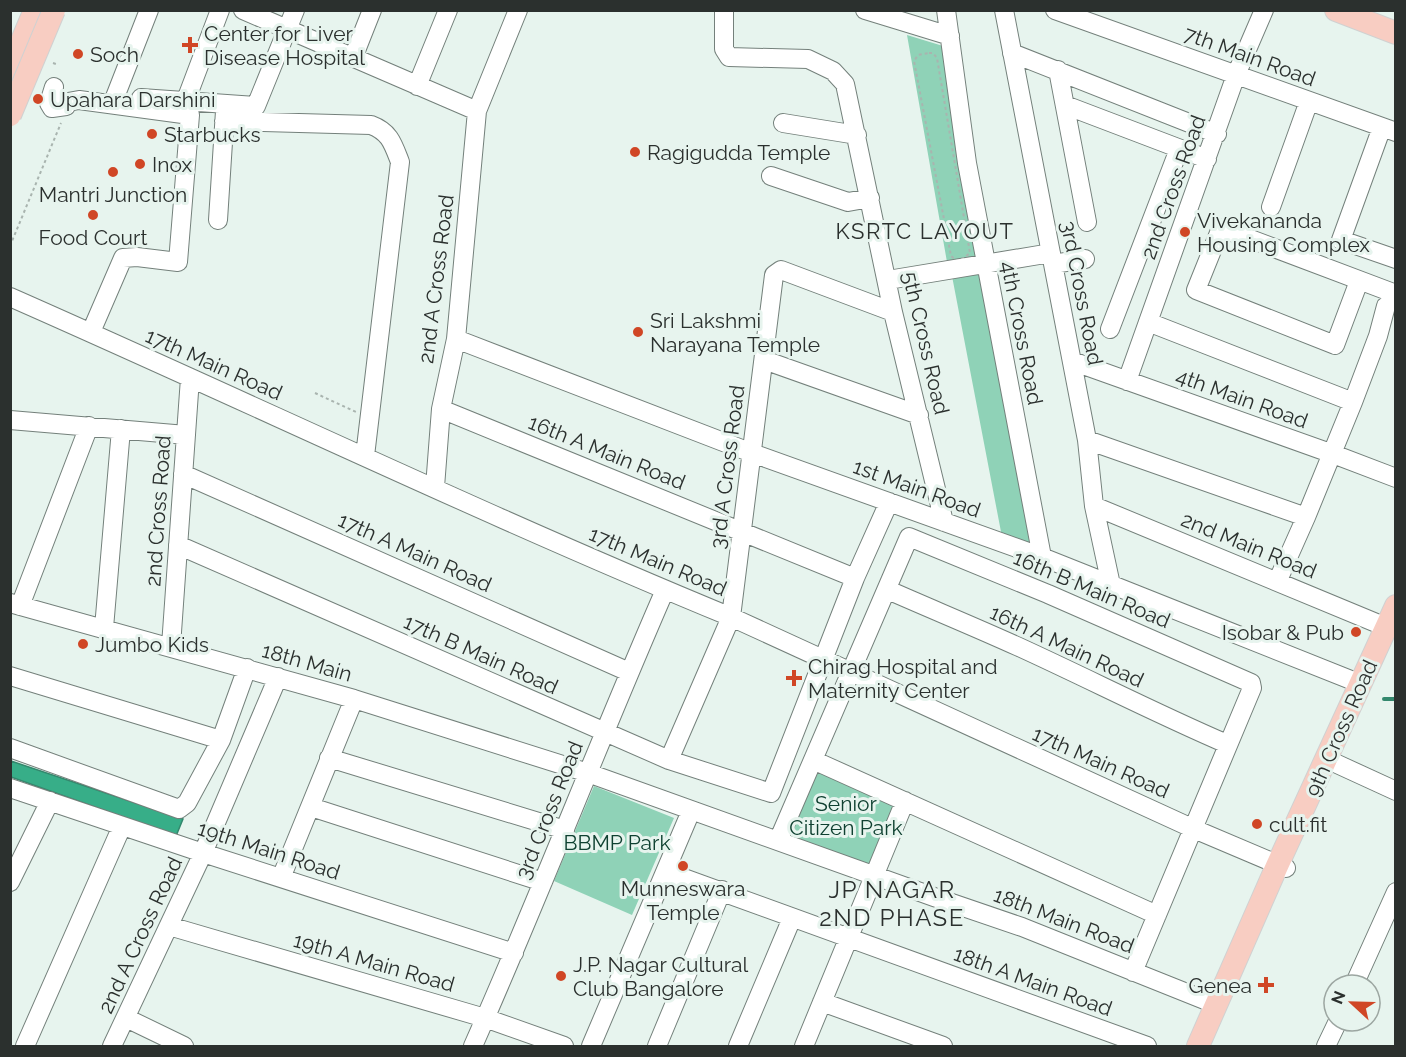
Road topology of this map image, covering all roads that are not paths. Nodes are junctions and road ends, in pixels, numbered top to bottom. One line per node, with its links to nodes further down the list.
1 (35, 10): 26 (main road)
2 (40, 10): 29 (main road)
3 (54, 10): 38 (main road, bridge)
4 (59, 10): 29 (main road)
5 (149, 10): 32 (street)
6 (220, 10): 34 (street)
7 (243, 10): 21 (street)
8 (295, 10): 21 (street)
9 (372, 10): 25 (street)
10 (448, 10): 30 (street)
11 (518, 10): 36 (street, 2nd A Cross Road)
12 (724, 10): 43 (street, 5th Cross Road)
13 (865, 10): 23 (street)
14 (946, 10): 23 (street, 4th Cross Road)
15 (1004, 10): 24 (street, 3rd Cross Road)
16 (1055, 10): 28 (street, 7th Main Road)
17 (1264, 10): 28 (street, 2nd Cross Road)
18 (1336, 10): 22 (main road)
19 (1371, 10): 20 (main road)
20 (1395, 20)
21 (286, 29): 25 (street); 37 (street)
22 (1395, 33)
23 (950, 36): 54 (street, 4th Cross Road)
24 (1012, 53): 27 (street); 51 (street, 3rd Cross Road)
25 (353, 58): 30 (street)
26 (10, 69)
27 (1058, 70): 35 (street); 42 (street)
28 (1236, 75): 33 (street, 7th Main Road); 42 (street, 2nd Cross Road)
29 (17, 79): 31 (street); 41 (main road)
30 (417, 86): 36 (street)
31 (54, 87): 32 (street); 34 (street)
32 (115, 97): 34 (street)
33 (1309, 101): 40 (street, 7th Main Road); 48 (street)
34 (189, 105): 37 (street); 62 (street)
35 (1065, 105): 44 (street); 50 (street)
36 (477, 111): 63 (street, 2nd A Cross Road)
37 (225, 112): 49 (street); 78 (street)
38 (10, 115)
39 (783, 123): 43 (street)
40 (1389, 129): 53 (street)
41 (10, 130)
42 (1217, 134): 45 (street, 2nd Cross Road)
43 (857, 135): 47 (street, 5th Cross Road)
44 (1179, 149): 45 (street); 61 (street)
45 (1208, 159): 60 (street, 2nd Cross Road)
46 (771, 176): 47 (street)
47 (870, 198): 55 (street, 5th Cross Road)
48 (1271, 207)
49 (218, 220)
50 (1087, 222)
51 (1052, 259): 52 (street); 54 (street); 65 (street, 3rd Cross Road)
52 (1085, 259)
53 (1395, 259)
54 (986, 264): 55 (street); 88 (street, 4th Cross Road)
55 (888, 280): 59 (street, 5th Cross Road)
56 (1359, 281): 56 (street); 57 (street)
57 (1393, 296): 68 (street)
58 (10, 297): 62 (street, 17th Main Road)
59 (893, 312): 64 (street, 3rd A Cross Road); 70 (street, 5th Cross Road)
60 (1148, 322): 67 (street, 2nd Cross Road); 68 (street)
61 (1110, 329)
62 (91, 332): 66 (street, 17th Main Road)
63 (456, 339): 69 (street, 2nd A Cross Road); 76 (street, 1st Main Road)
64 (764, 360): 70 (street); 76 (street, 3rd A Cross Road)
65 (1072, 361): 67 (street, 4th Main Road); 75 (street, 3rd Cross Road)
66 (190, 378): 74 (street, 2nd Cross Road); 78 (street, 17th Main Road)
67 (1127, 381): 77 (street, 4th Main Road)
68 (1353, 402): 77 (street)
69 (441, 409): 81 (street, 2nd A Cross Road); 86 (street, 16th A Main Road)
70 (919, 415): 85 (street, 5th Cross Road)
71 (11, 420): 72 (street)
72 (89, 426): 73 (street); 94 (street)
73 (121, 429): 74 (street); 97 (street)
74 (186, 435): 79 (street, 2nd Cross Road)
75 (1088, 440): 83 (street, 3rd Cross Road); 84 (street)
76 (752, 453): 82 (street, 1st Main Road); 86 (street, 3rd A Cross Road)
77 (1333, 454): 80 (street, 4th Main Road); 84 (street)
78 (364, 456): 81 (street, 17th Main Road)
79 (183, 474): 87 (street, 2nd Cross Road); 102 (street, 17th A Main Road)
80 (1395, 478)
81 (435, 488): 92 (street, 17th Main Road)
82 (889, 502): 85 (street, 1st Main Road); 89 (street)
83 (1094, 506): 90 (street, 2nd Main Road); 91 (street, 3rd Cross Road)
84 (1306, 517): 90 (street)
85 (944, 522): 88 (street, 1st Main Road)
86 (742, 531): 89 (street, 16th A Main Road); 96 (street, 3rd A Cross Road)
87 (178, 545): 99 (street, 2nd Cross Road); 108 (street, 17th B Main Road)
88 (1042, 557): 91 (street, 1st Main Road)
89 (855, 578): 100 (street)
90 (1278, 580): 98 (street, 2nd Main Road)
91 (1111, 585): 106 (street, 1st Main Road)
92 (666, 590): 96 (street, 17th Main Road); 102 (street, 3rd Cross Road)
93 (888, 590): 103 (street); 110 (street, 16th A Main Road); 110 (street, 16th B Main Road)
94 (15, 605): 97 (street, 18th Main)
95 (1395, 606): 98 (main road, 9th Cross Road)
96 (731, 617): 100 (street, 17th Main Road); 113 (street, 3rd A Cross Road)
97 (104, 628): 99 (street, 18th Main)
98 (1391, 628): 106 (main road, 9th Cross Road); 115 (main road, 9th Cross Road)
99 (171, 646): 101 (street, 18th Main)
100 (822, 660): 103 (street, 17th Main Road); 113 (street, 17th B Main Road)
101 (247, 669): 105 (street, 18th Main); 109 (street)
102 (629, 672): 108 (street, 3rd Cross Road)
103 (852, 673): 114 (street); 124 (street, 17th Main Road)
104 (10, 676): 109 (street)
105 (278, 677): 107 (street, 18th Main); 127 (street, 2nd A Cross Road)
106 (1361, 684): 128 (main road, 9th Cross Road)
107 (354, 699): 112 (street); 116 (street, 18th Main)
108 (605, 733): 113 (street, 17th B Main Road); 116 (street, 3rd Cross Road)
109 (221, 740): 111 (street)
110 (1227, 744): 124 (street)
111 (10, 748)
112 (329, 758): 121 (street); 125 (street)
113 (669, 760)
114 (813, 760): 120 (street); 126 (street)
115 (1335, 763): 118 (street); 128 (main road, 9th Cross Road)
116 (588, 773): 122 (street, 18th Main Road); 125 (street, 3rd Cross Road)
117 (10, 788): 119 (street, 19th Main Road)
118 (1395, 791)
119 (50, 801): 123 (street, 19th Main Road); 132 (street)
120 (905, 801): 130 (street); 136 (street)
121 (311, 807): 131 (street); 133 (street)
122 (691, 811): 126 (street, 18th Main Road); 129 (street)
123 (122, 826): 127 (street, 19th Main Road); 148 (street)
124 (1194, 829): 128 (street, 17th Main Road); 136 (street)
125 (565, 830): 133 (street, 3rd Cross Road)
126 (778, 841): 130 (street, 18th Main Road)
127 (203, 853): 131 (street, 19th Main Road); 138 (street, 2nd A Cross Road)
128 (1282, 867): 144 (main road, 9th Cross Road); 160 (main road, 9th Cross Road)
129 (667, 872): 134 (street, 18th A Main Road); 153 (street)
130 (874, 875): 139 (street); 141 (street, 18th Main Road)
131 (281, 878): 140 (street, 19th Main Road)
132 (10, 882)
133 (543, 882): 140 (street, 3rd Cross Road)
134 (722, 890): 137 (street, 18th A Main Road); 154 (street)
135 (1395, 892): 142 (street)
136 (1157, 915): 141 (street)
137 (792, 918): 139 (street, 18th A Main Road); 155 (street)
138 (169, 926): 145 (street, 2nd A Cross Road); 146 (street, 19th A Main Road)
139 (848, 939): 143 (street); 158 (street, 18th A Main Road)
140 (514, 953): 146 (street, 3rd Cross Road)
141 (1133, 972): 144 (street, 18th Main Road)
142 (1359, 973)
143 (822, 1002): 156 (street); 157 (street)
144 (1217, 1005): 159 (main road, 9th Cross Road)
145 (126, 1018): 149 (street, 2nd A Cross Road); 150 (street)
146 (485, 1018): 151 (street, 3rd Cross Road); 152 (street, 19th A Main Road)
147 (1332, 1033): 161 (street)
148 (26, 1047)
149 (112, 1047)
150 (184, 1047)
151 (472, 1047)
152 (564, 1047)
153 (591, 1047)
154 (657, 1047)
155 (738, 1047)
156 (804, 1047)
157 (943, 1047)
158 (1147, 1047)
159 (1198, 1047)
160 (1208, 1047)
161 (1326, 1047)

